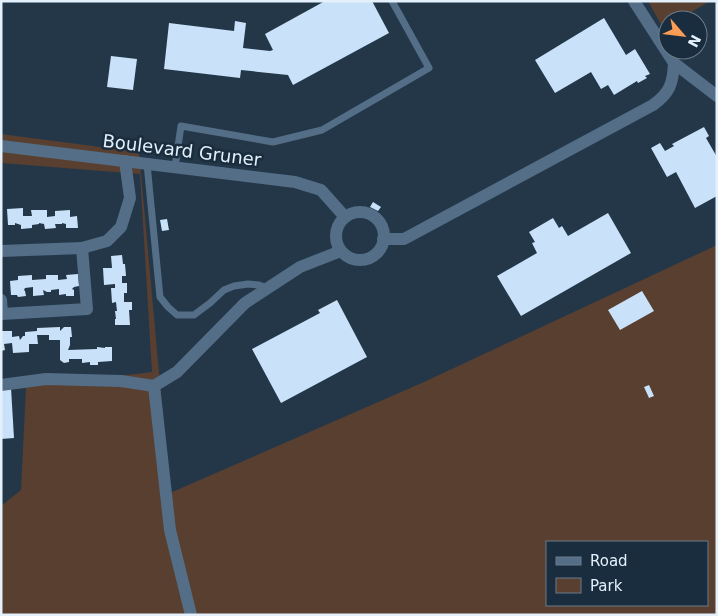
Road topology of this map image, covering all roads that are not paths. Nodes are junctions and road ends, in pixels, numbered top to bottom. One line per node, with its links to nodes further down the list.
1 (392, 1): 8 (lane)
2 (634, 1): 3 (street)
3 (674, 63): 4 (street); 10 (street)
4 (717, 96)
5 (1, 146): 6 (street, Boulevard Gruner)
6 (125, 161): 7 (street, Boulevard Gruner); 11 (street)
7 (147, 164): 8 (street, Boulevard Gruner); 14 (lane)
8 (175, 167): 9 (street, Boulevard Gruner)
9 (345, 218): 10 (street); 13 (street)
10 (383, 239): 13 (street)
11 (82, 248): 12 (street); 15 (street)
12 (1, 251)
13 (341, 251): 14 (street)
14 (268, 288): 17 (street)
15 (1, 300)
16 (1, 385): 17 (street)
17 (154, 386): 18 (street)
18 (191, 615)

